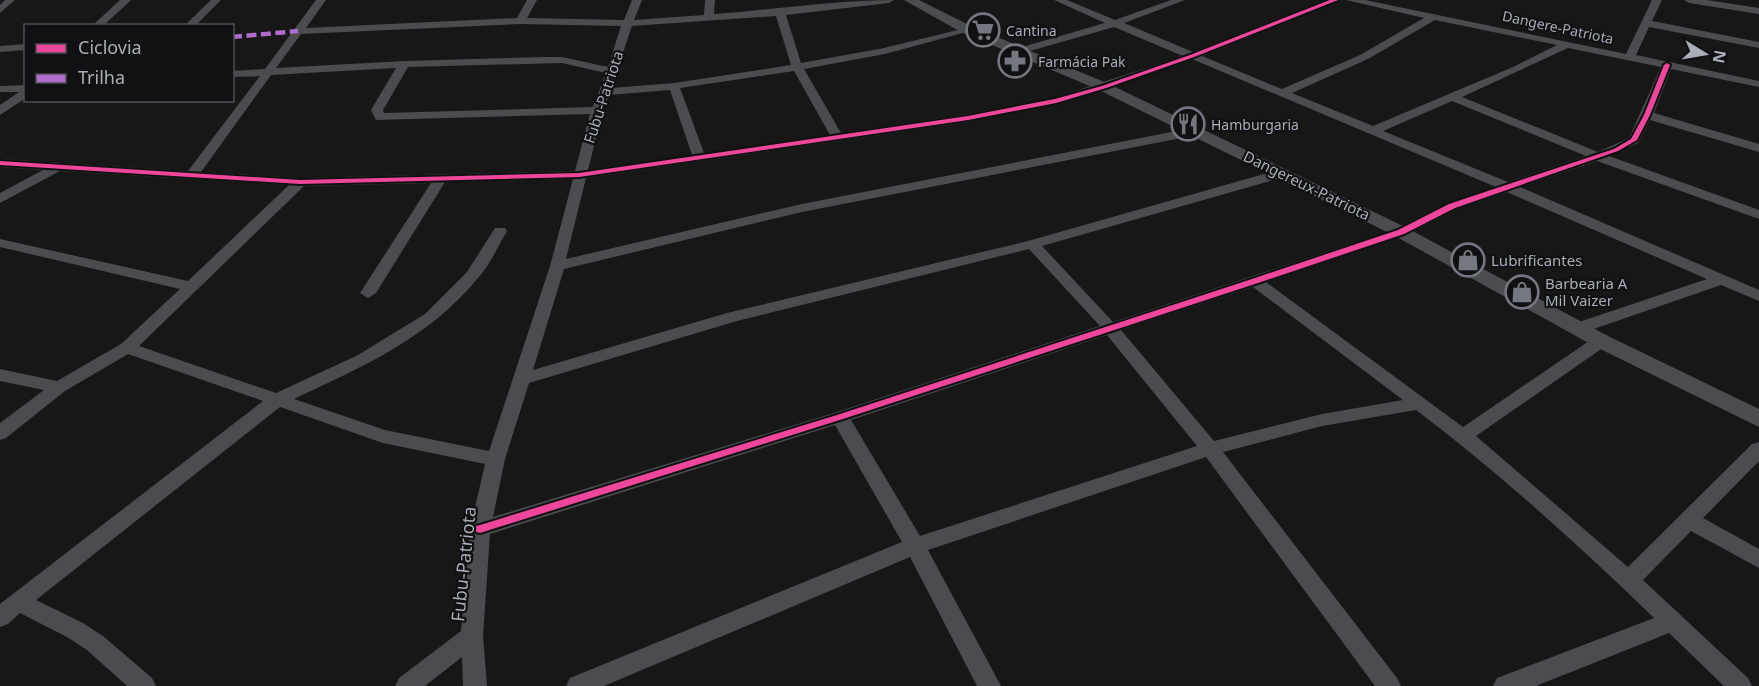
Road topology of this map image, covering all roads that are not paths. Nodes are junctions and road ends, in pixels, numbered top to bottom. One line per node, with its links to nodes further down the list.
1 (10, 0): 16 (street)
2 (126, 0): 25 (street)
3 (216, 0): 26 (street)
4 (321, 0): 28 (street)
5 (532, 0): 21 (street)
6 (637, 0): 22 (street, Fubu-Patriota)
7 (710, 0): 20 (street)
8 (889, 0): 18 (street)
9 (1059, 0): 23 (street)
10 (1180, 0): 23 (street)
11 (1335, 0): 34 (street)
12 (1351, 0): 19 (street, Dangere-Patriota)
13 (1657, 0): 24 (street)
14 (1689, 0): 17 (street)
15 (914, 1): 27 (street, Dangereux-Patriota)
16 (0, 10)
17 (1759, 10)
18 (780, 13): 20 (street); 38 (street)
19 (1433, 17): 29 (street, Dangere-Patriota); 49 (street)
20 (709, 18): 22 (street)
21 (520, 21): 22 (street); 28 (street)
22 (626, 23): 39 (street, Fubu-Patriota)
23 (1116, 23): 33 (street); 34 (street)
24 (1646, 23): 30 (street); 35 (street)
25 (99, 24)
26 (191, 24)
27 (966, 29): 33 (street, Dangereux-Patriota); 38 (street)
28 (298, 31): 40 (street)
29 (1568, 44): 35 (street, Dangere-Patriota); 50 (street)
30 (1759, 45)
31 (24, 47): 32 (street)
32 (0, 49)
33 (1019, 51): 44 (street, Dangereux-Patriota)
34 (1192, 56): 44 (street); 49 (street)
35 (1630, 57): 37 (street, Dangere-Patriota)
36 (404, 64): 39 (street); 40 (street); 51 (street)
37 (1667, 65): 42 (street, Dangere-Patriota); 53 (street)
38 (797, 67): 43 (street); 56 (street)
39 (612, 71): 48 (street, Fubu-Patriota)
40 (267, 72): 41 (street); 63 (street)
41 (234, 74)
42 (1759, 84)
43 (674, 86): 48 (street); 59 (street)
44 (1104, 87): 54 (street, Dangereux-Patriota); 56 (street)
45 (0, 89): 46 (street)
46 (24, 90)
47 (24, 92): 52 (street)
48 (605, 92): 51 (street, Fubu-Patriota)
49 (1282, 93): 55 (street)
50 (1450, 96): 55 (street); 58 (street)
51 (597, 110): 64 (street, Fubu-Patriota)
52 (0, 111)
53 (1647, 115): 57 (street); 58 (street)
54 (1197, 131): 62 (street, Dangereux-Patriota); 74 (street)
55 (1372, 131): 67 (street)
56 (838, 138): 59 (street)
57 (1759, 148)
58 (1599, 157): 67 (street); 69 (street)
59 (700, 158): 64 (street)
60 (0, 163): 61 (street)
61 (57, 166): 63 (street); 68 (street)
62 (1283, 174): 71 (street, Dangereux-Patriota); 73 (street)
63 (192, 175): 66 (street)
64 (579, 175): 65 (street); 74 (street, Fubu-Patriota)
65 (440, 179): 66 (street); 78 (street)
66 (300, 182): 77 (street)
67 (1508, 187): 71 (street); 75 (street)
68 (0, 199)
69 (1759, 215)
70 (500, 231): 87 (street)
71 (1401, 232): 76 (street); 81 (street, Dangereux-Patriota)
72 (0, 243): 77 (street)
73 (1032, 244): 80 (street); 85 (street)
74 (557, 266): 85 (street, Fubu-Patriota)
75 (1720, 280): 79 (street); 81 (street)
76 (1255, 281): 80 (street); 88 (street)
77 (193, 287): 83 (street)
78 (368, 293)
79 (1759, 296)
80 (1110, 328): 89 (street); 93 (street)
81 (1579, 328): 82 (street, Dangereux-Patriota)
82 (1601, 341): 90 (street, Dangereux-Patriota); 92 (street)
83 (127, 348): 86 (street); 87 (street)
84 (0, 375): 86 (street)
85 (522, 379): 95 (street, Fubu-Patriota)
86 (59, 387): 91 (street)
87 (278, 399): 95 (street); 101 (street)
88 (1420, 403): 92 (street); 93 (street)
89 (840, 417): 97 (street); 98 (street)
90 (1759, 419)
91 (0, 433)
92 (1463, 436): 100 (street)
93 (1210, 448): 98 (street); 110 (street)
94 (1759, 449): 96 (street)
95 (496, 459): 97 (street, Fubu-Patriota)
96 (1690, 521): 99 (street); 100 (street)
97 (480, 529): 104 (street, Fubu-Patriota)
98 (915, 546): 108 (street); 109 (street)
99 (1759, 558)
100 (1629, 579): 103 (street)
101 (18, 602): 102 (street); 105 (street)
102 (0, 617)
103 (1673, 621): 111 (street); 112 (street)
104 (472, 636): 106 (street); 107 (street, Fubu-Patriota)
105 (144, 686)
106 (407, 686)
107 (475, 686)
108 (578, 686)
109 (989, 686)
110 (1389, 686)
111 (1505, 686)
112 (1740, 686)

